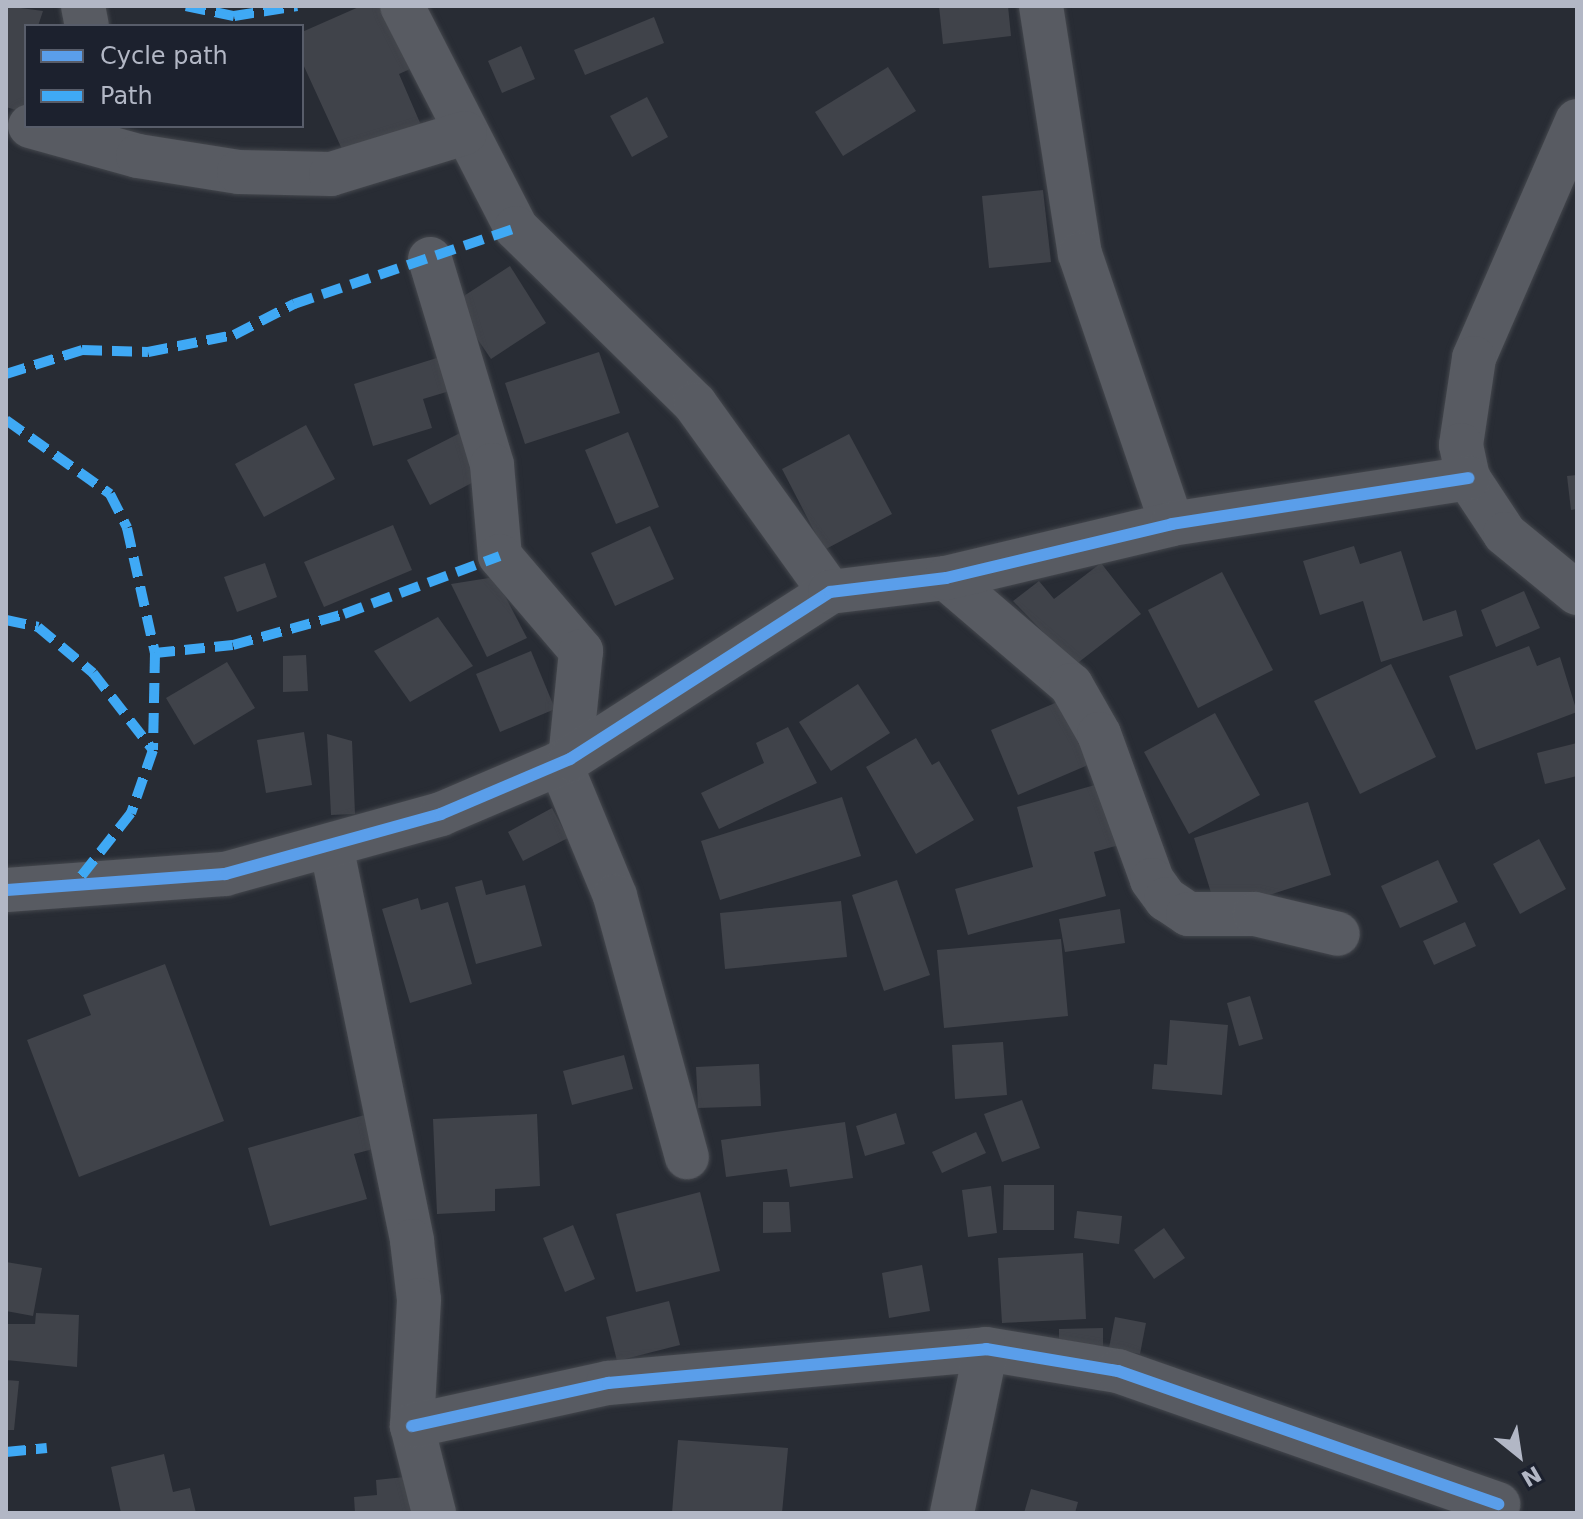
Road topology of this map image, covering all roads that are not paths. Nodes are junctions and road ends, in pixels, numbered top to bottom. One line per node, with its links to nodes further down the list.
1 (402, 6): 5 (street)
2 (1041, 6): 9 (street)
3 (1577, 121): 8 (street)
4 (42, 128): 6 (street)
5 (465, 133): 6 (street); 12 (street)
6 (132, 141)
7 (430, 259): 13 (street)
8 (1468, 478): 9 (street); 11 (street)
9 (1172, 524): 10 (street)
10 (946, 578): 12 (street); 16 (street)
11 (1573, 585)
12 (830, 592): 13 (street)
13 (565, 761): 14 (street); 17 (street)
14 (332, 850): 15 (street); 19 (street)
15 (6, 890)
16 (1338, 934)
17 (687, 1157)
18 (986, 1349): 19 (street); 20 (street); 22 (street)
19 (412, 1426): 21 (street)
20 (1498, 1504)
21 (434, 1513)
22 (952, 1513)

